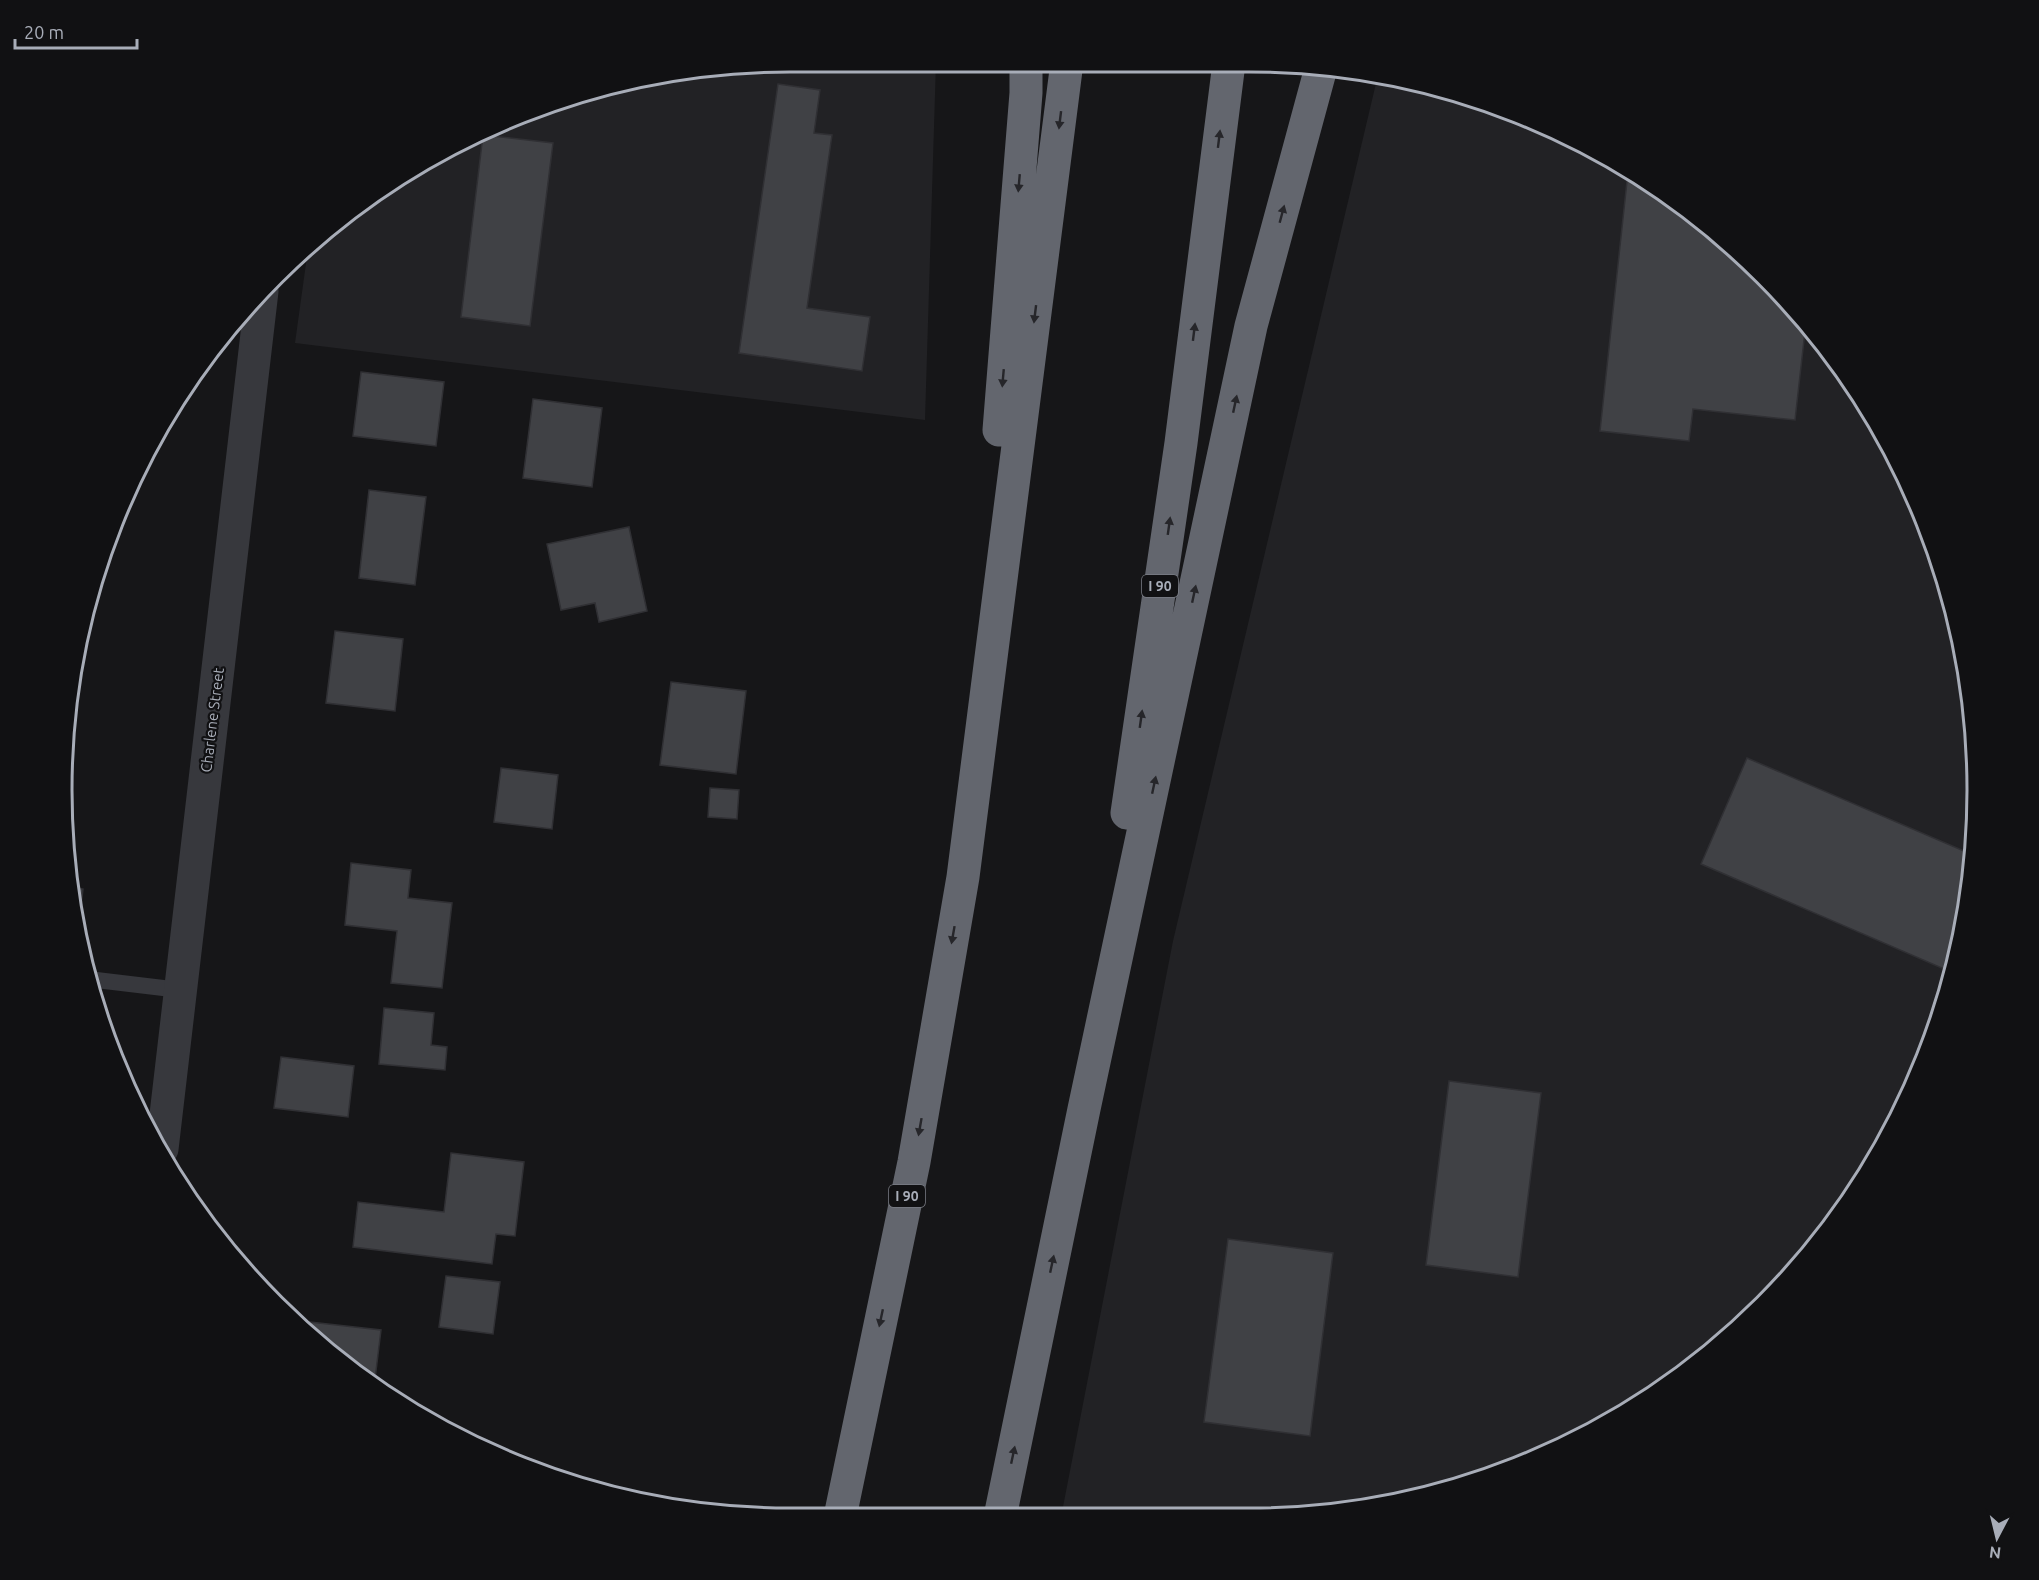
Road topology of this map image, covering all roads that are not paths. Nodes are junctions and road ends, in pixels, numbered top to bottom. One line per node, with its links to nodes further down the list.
1 (1026, 72): 6 (highway, one-way to 6)
2 (1066, 72): 6 (highway, I 90, one-way to 6)
3 (1228, 72): 9 (highway, I 90, one-way to 3)
4 (1319, 76): 9 (highway, one-way to 4)
5 (260, 306): 8 (street, Charlene Street)
6 (963, 877): 11 (highway, I 90, one-way to 11)
7 (98, 981): 8 (lane)
8 (180, 990): 10 (street, Charlene Street)
9 (1084, 1109): 12 (highway, I 90, one-way to 9)
10 (163, 1140)
11 (842, 1508)
12 (1002, 1508)

